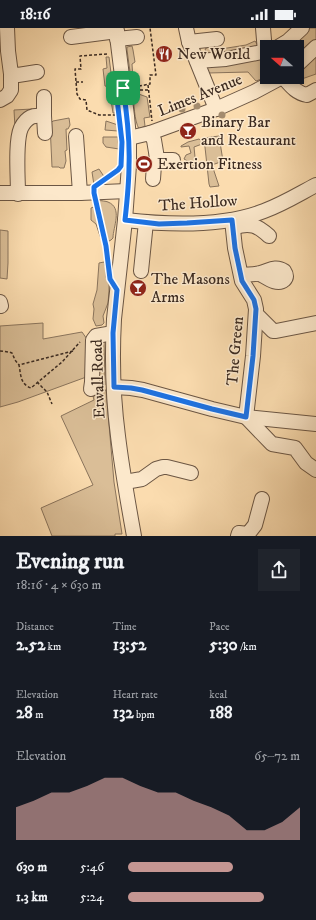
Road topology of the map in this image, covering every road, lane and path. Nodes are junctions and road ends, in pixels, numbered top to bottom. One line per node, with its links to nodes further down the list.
1 (7, 28): 19 (street)
2 (150, 28): 24 (path)
3 (186, 28): 12 (street)
4 (262, 28): 10 (street)
5 (302, 28): 11 (street)
6 (117, 32): 7 (street); 8 (street); 25 (street, Etwall Road)
7 (71, 37)
8 (137, 37)
9 (217, 39): 12 (street)
10 (266, 40)
11 (289, 40)
12 (189, 42): 17 (street)
13 (316, 47): 16 (street)
14 (260, 52): 17 (street)
15 (111, 53): 20 (path)
16 (304, 58)
17 (197, 61): 30 (street)
18 (37, 72): 19 (street)
19 (11, 74): 29 (street)
20 (76, 82): 21 (path); 31 (path)
21 (83, 82)
22 (269, 84): 30 (street, Limes Avenue)
23 (289, 84): 27 (street)
24 (148, 85): 25 (path); 26 (path)
25 (127, 89): 26 (path); 37 (street, Etwall Road)
26 (149, 90): 33 (path)
27 (316, 90)
28 (44, 97): 32 (street)
29 (0, 100)
30 (216, 109): 35 (street, Limes Avenue)
31 (116, 115)
32 (44, 116): 34 (street); 46 (street)
33 (151, 117)
34 (45, 133)
35 (150, 133): 37 (street, Limes Avenue); 38 (street)
36 (76, 136): 44 (street)
37 (129, 138): 43 (street, Etwall Road)
38 (157, 160): 39 (street); 41 (street)
39 (173, 160)
40 (118, 170): 44 (path)
41 (153, 179)
42 (316, 185): 49 (street, The Hollow)
43 (128, 191): 44 (street); 47 (street, Etwall Road)
44 (87, 193): 46 (street); 51 (path)
45 (0, 194): 46 (street)
46 (18, 194)
47 (125, 220): 48 (street, The Hollow); 57 (street, Etwall Road)
48 (146, 222): 49 (street, The Hollow); 52 (street)
49 (232, 224): 50 (street); 54 (street, The Green)
50 (269, 236)
51 (108, 266)
52 (141, 271)
53 (260, 274): 54 (street)
54 (241, 275): 55 (street, The Green)
55 (256, 314): 56 (street); 68 (street, The Green)
56 (316, 324)
57 (113, 333): 58 (street); 64 (street, Etwall Road)
58 (96, 336): 60 (path); 66 (street)
59 (0, 351): 61 (path)
60 (73, 351): 61 (path); 62 (path)
61 (19, 365): 63 (path)
62 (37, 382): 63 (path); 67 (path)
63 (28, 387): 65 (path)
64 (114, 387): 68 (street); 72 (street, Etwall Road)
65 (24, 389)
66 (91, 389)
67 (52, 404)
68 (246, 417): 69 (street); 70 (street)
69 (316, 424)
70 (316, 470)
71 (192, 473): 72 (street)
72 (125, 482): 74 (street, Etwall Road)
73 (262, 499): 75 (street)
74 (134, 536)
75 (238, 536)

